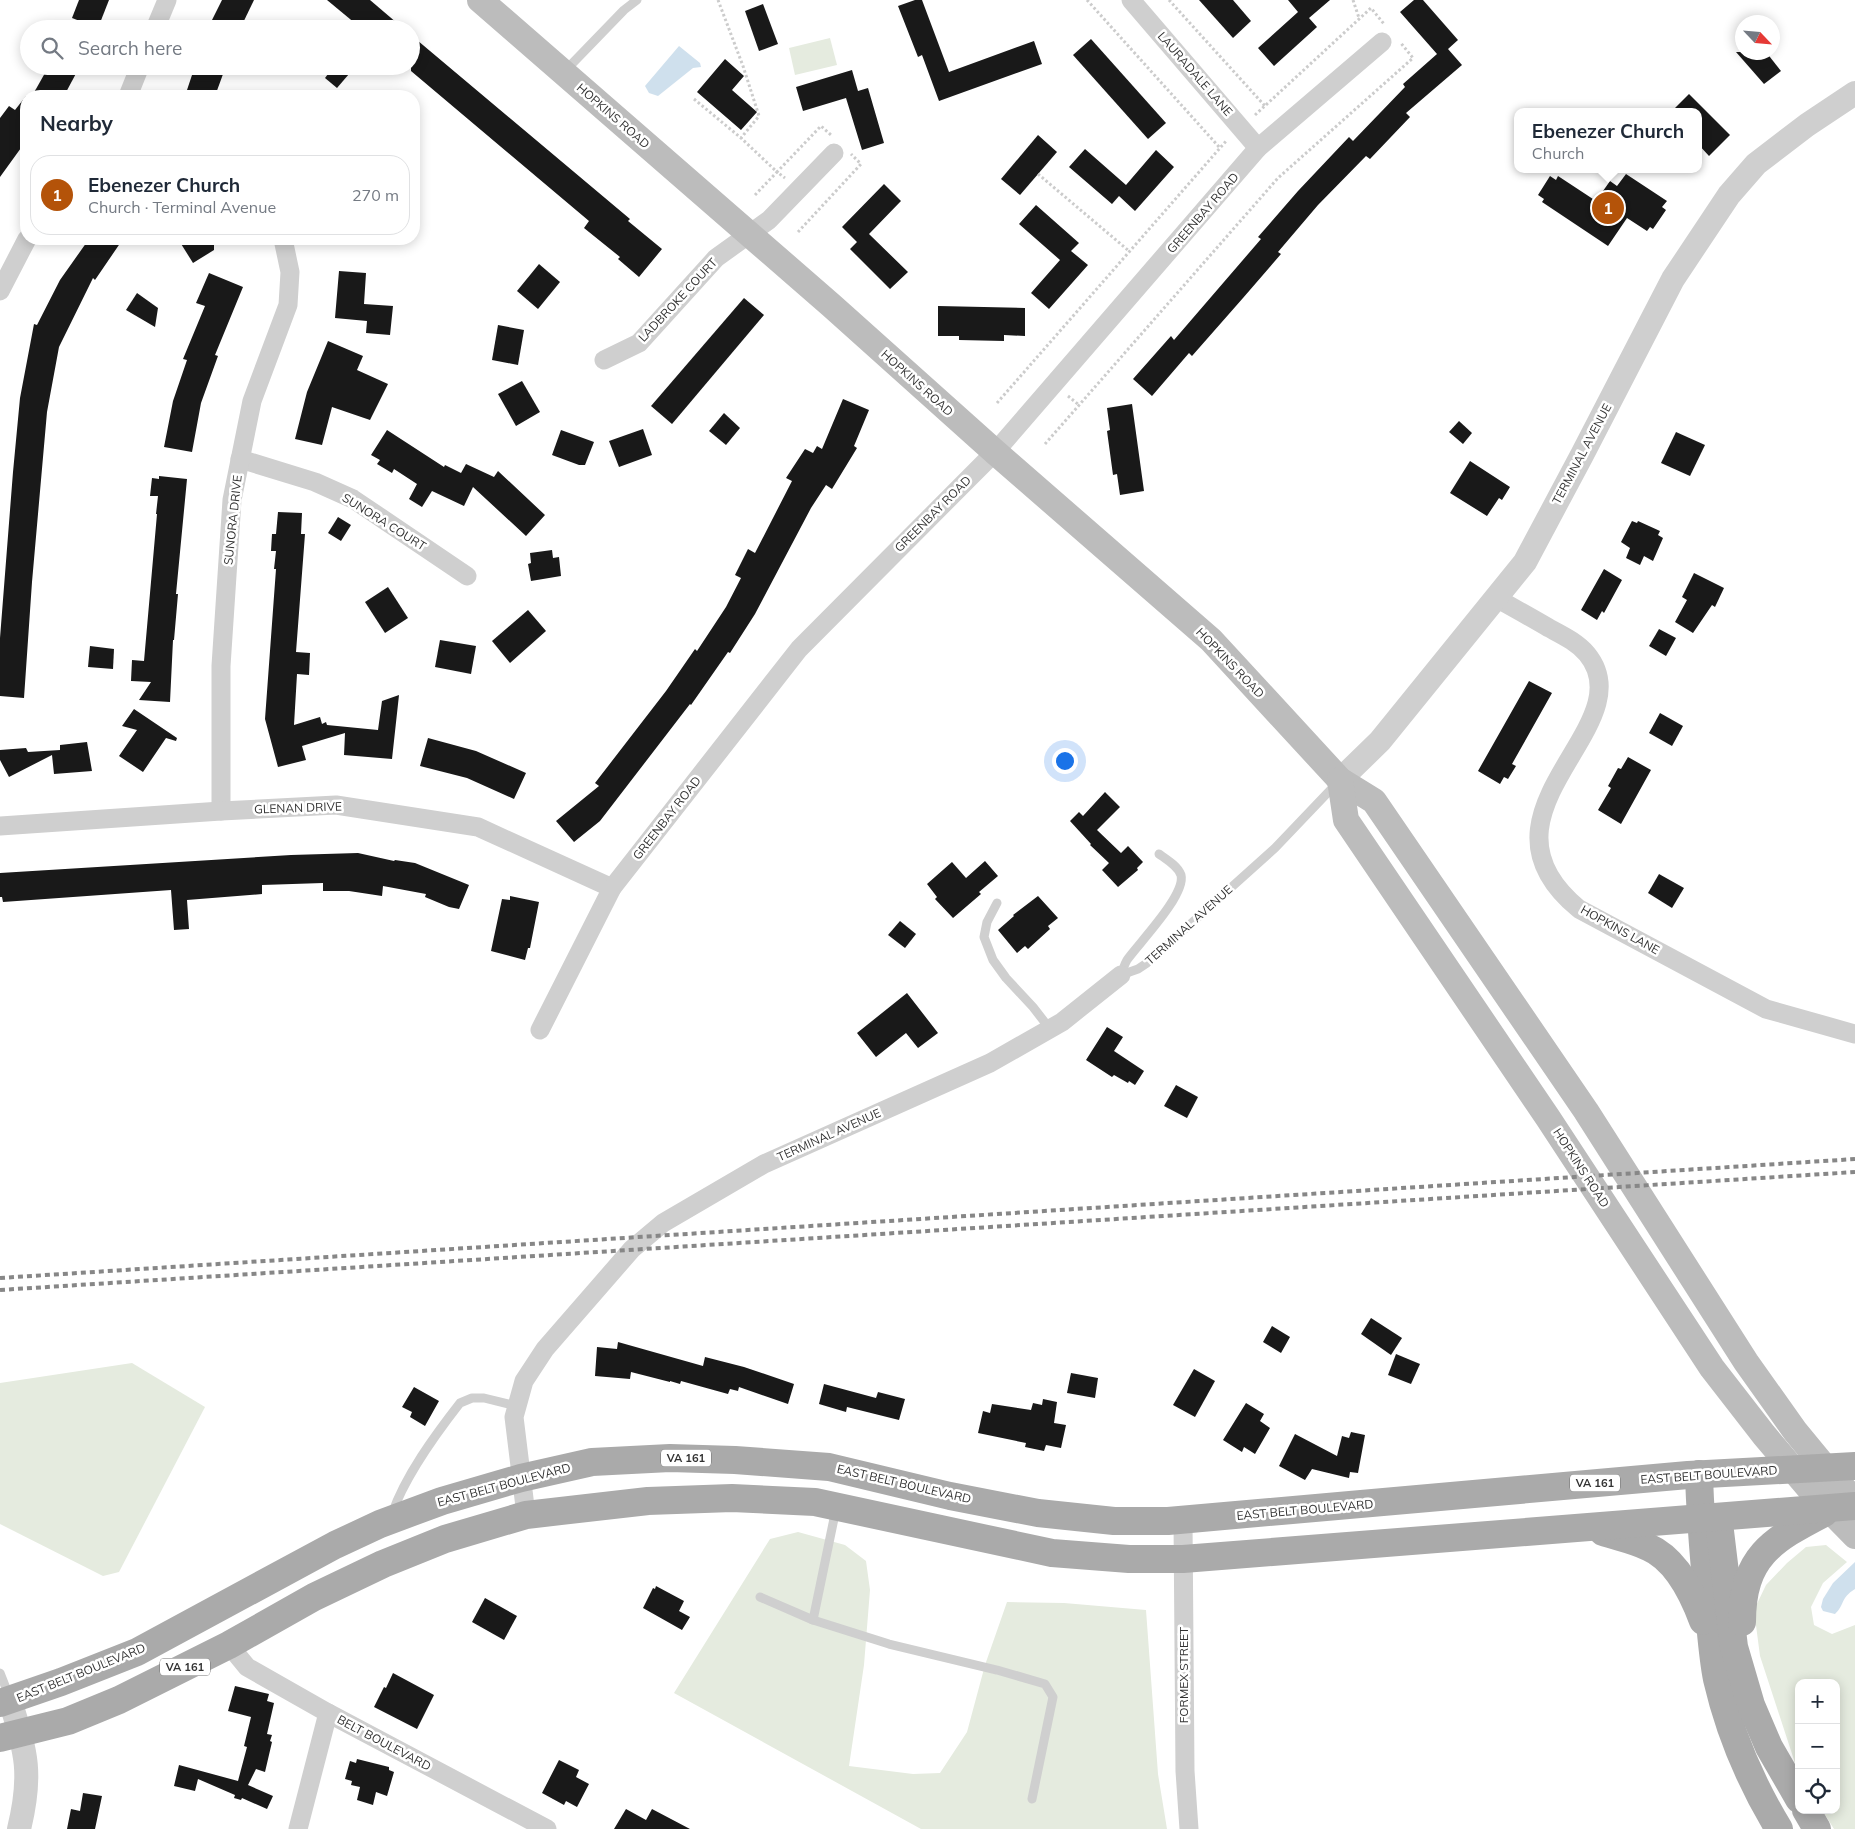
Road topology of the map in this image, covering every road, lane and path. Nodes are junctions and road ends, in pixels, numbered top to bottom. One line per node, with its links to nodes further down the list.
1 (167, 0): 10 (street)
2 (637, 0): 12 (lane)
3 (718, 0): 19 (path)
4 (1087, 0): 22 (path)
5 (1131, 0): 23 (street, LAURADALE LANE)
6 (1169, 0): 17 (path)
7 (1353, 0): 9 (path)
8 (489, 3): 12 (main road, HOPKINS ROAD)
9 (1359, 19): 11 (path); 17 (path)
10 (159, 20)
11 (1389, 36): 23 (street, GREENBAY ROAD); 36 (path)
12 (564, 73): 28 (main road, HOPKINS ROAD)
13 (136, 75): 14 (street)
14 (130, 90)
15 (1855, 93): 41 (street, TERMINAL AVENUE)
16 (694, 99): 19 (path)
17 (1265, 106): 18 (path)
18 (1248, 120)
19 (741, 138): 24 (path)
20 (1229, 138): 22 (path)
21 (839, 147): 24 (path); 27 (path); 28 (street, LADBROKE COURT)
22 (1220, 148): 31 (path)
23 (1258, 148): 38 (street, GREENBAY ROAD)
24 (777, 172): 26 (path)
25 (1038, 174): 31 (path)
26 (755, 195)
27 (798, 232)
28 (748, 234): 33 (street, LADBROKE COURT); 38 (main road, HOPKINS ROAD)
29 (24, 245): 32 (street)
30 (284, 245): 39 (street, SUNORA DRIVE)
31 (1129, 252): 35 (path)
32 (0, 291)
33 (604, 360)
34 (1064, 393): 36 (path)
35 (997, 403)
36 (1079, 405): 37 (path)
37 (1045, 444)
38 (995, 452): 42 (main road, HOPKINS ROAD); 46 (street, GREENBAY ROAD)
39 (240, 459): 40 (street, SUNORA COURT); 43 (street, SUNORA DRIVE)
40 (466, 576)
41 (1496, 598): 42 (street, TERMINAL AVENUE); 51 (street, HOPKINS LANE)
42 (1340, 780): 48 (lane, TERMINAL AVENUE); 56 (main road, HOPKINS ROAD); 63 (main road, HOPKINS ROAD)
43 (222, 811): 44 (street, GLENAN DRIVE); 46 (street, GLENAN DRIVE)
44 (0, 826)
45 (1159, 854): 48 (lane)
46 (612, 888): 50 (street, GREENBAY ROAD)
47 (997, 903): 49 (lane)
48 (1121, 975): 49 (street, TERMINAL AVENUE)
49 (1050, 1029): 52 (street, TERMINAL AVENUE)
50 (540, 1030)
51 (1855, 1034)
52 (517, 1406): 55 (street, TERMINAL AVENUE); 60 (lane)
53 (1855, 1466): 54 (main road, EAST BELT BOULEVARD / VA 161)
54 (1699, 1474): 59 (main road); 61 (main road, EAST BELT BOULEVARD / VA 161)
55 (522, 1478): 58 (street, TERMINAL AVENUE); 60 (main road, EAST BELT BOULEVARD / VA 161); 61 (main road, EAST BELT BOULEVARD / VA 161)
56 (1848, 1505): 59 (main road, VA 161); 70 (main road)
57 (836, 1506): 58 (main road, VA 161); 64 (main road, VA 161); 66 (lane)
58 (526, 1515): 67 (main road, VA 161)
59 (1710, 1518): 62 (main road, VA 161); 68 (main road); 70 (main road)
60 (390, 1521): 71 (main road, EAST BELT BOULEVARD / VA 161)
61 (1183, 1521): 64 (street, FORMEX STREET)
62 (1590, 1528): 64 (main road, VA 161); 68 (main road)
63 (1855, 1536)
64 (1183, 1559): 80 (street, FORMEX STREET)
65 (760, 1597): 66 (lane)
66 (813, 1620): 75 (lane)
67 (229, 1645): 72 (street, BELT BOULEVARD); 73 (main road, VA 161)
68 (1713, 1654): 81 (main road)
69 (0, 1673): 71 (lane)
70 (1742, 1673): 74 (main road)
71 (5, 1702): 73 (street)
72 (328, 1713): 78 (street); 79 (street, BELT BOULEVARD)
73 (11, 1736): 77 (street)
74 (1795, 1792)
75 (1032, 1799)
76 (1808, 1814): 82 (main road)
77 (20, 1829)
78 (298, 1829)
79 (547, 1829)
80 (1189, 1829)
81 (1779, 1829)
82 (1817, 1829)

